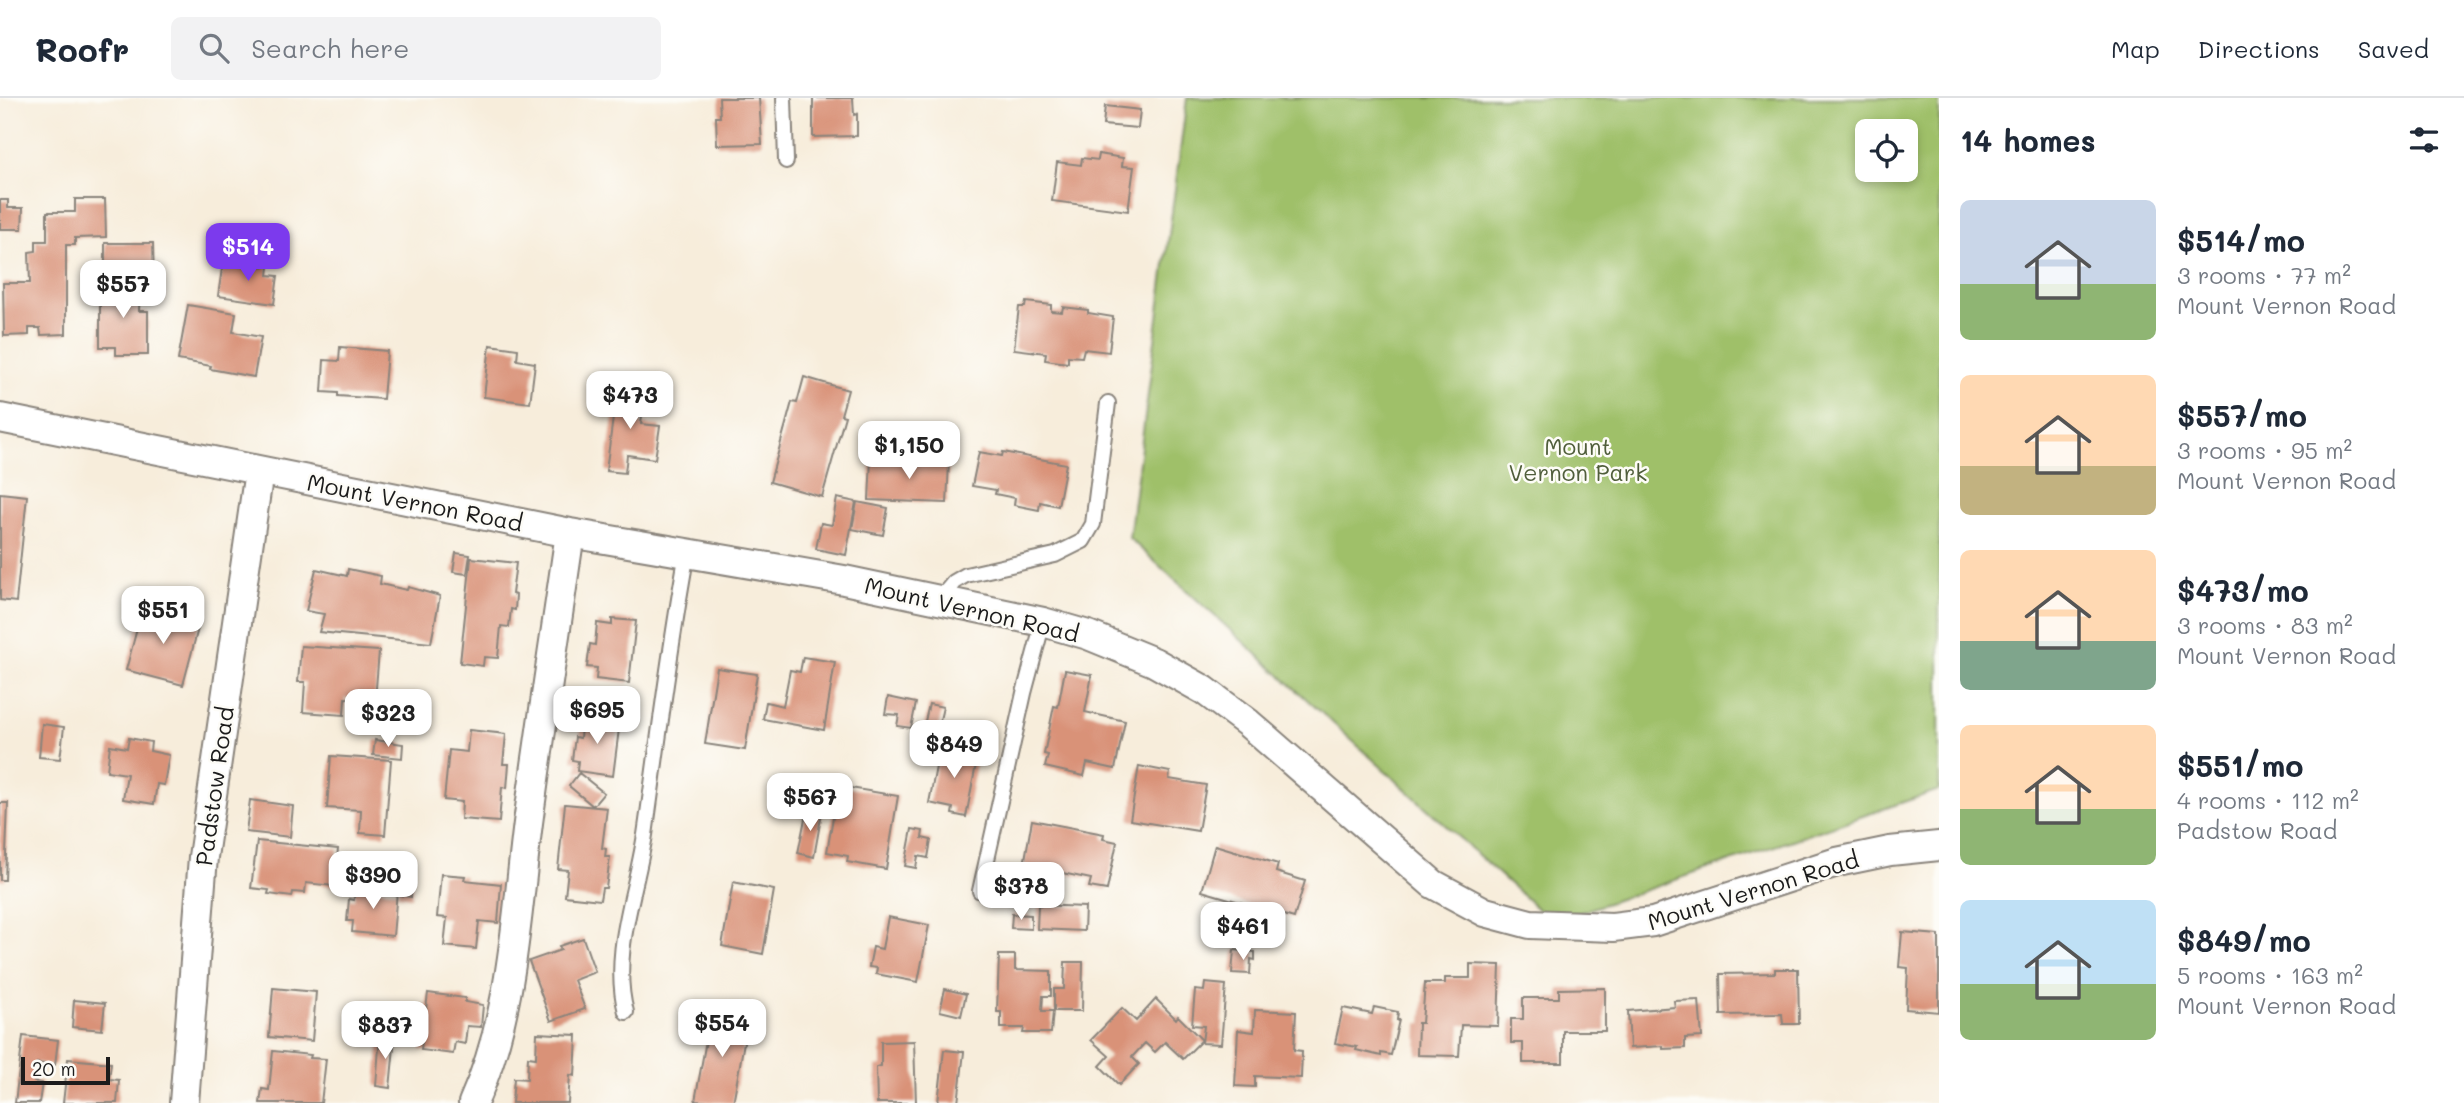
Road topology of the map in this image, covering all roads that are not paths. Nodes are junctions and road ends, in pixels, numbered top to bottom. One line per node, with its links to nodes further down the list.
1 (784, 98): 2 (lane)
2 (786, 161)
3 (1108, 403): 8 (lane)
4 (0, 418): 5 (street, Mount Vernon Road)
5 (259, 471): 6 (street, Mount Vernon Road); 13 (street, Padstow Road)
6 (570, 533): 7 (street, Mount Vernon Road); 14 (street)
7 (687, 553): 8 (street, Mount Vernon Road); 12 (lane)
8 (939, 600): 9 (street, Mount Vernon Road)
9 (1043, 622): 10 (street, Mount Vernon Road); 11 (lane)
10 (1939, 846)
11 (980, 891)
12 (626, 1012)
13 (184, 1103)
14 (473, 1103)

